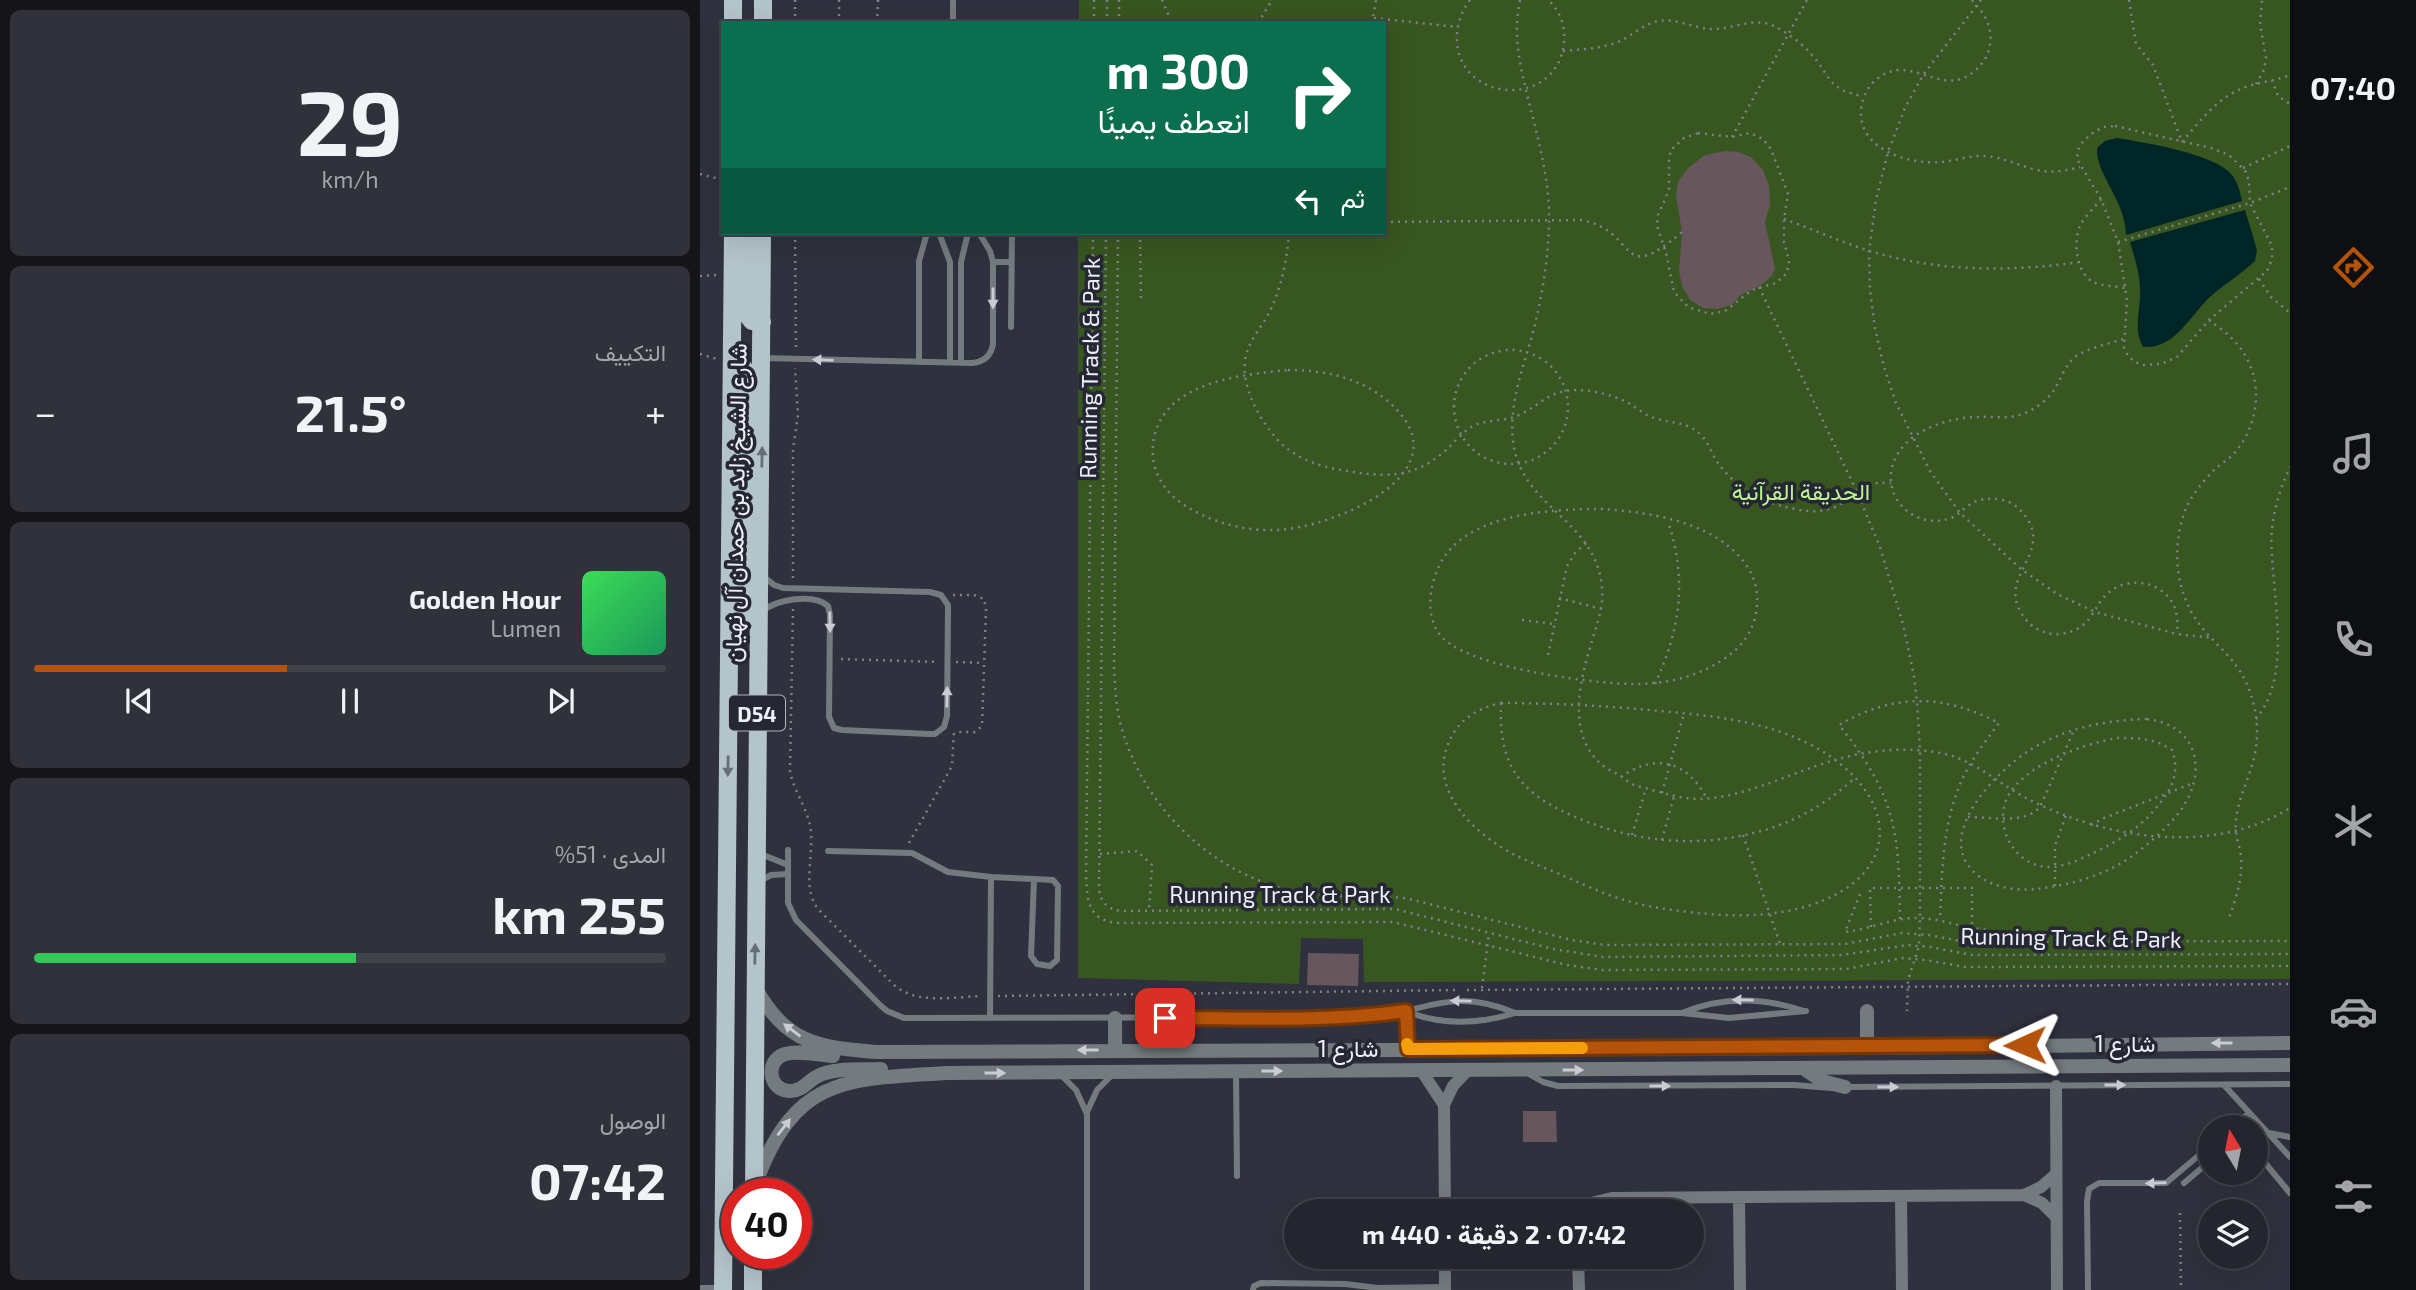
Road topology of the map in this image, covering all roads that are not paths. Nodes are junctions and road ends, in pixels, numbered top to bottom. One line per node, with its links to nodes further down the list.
1 (733, 0): 4 (main road)
2 (763, 0): 5 (main road)
3 (954, 0): 6 (lane)
4 (733, 21)
5 (763, 21)
6 (953, 21)
7 (733, 235): 23 (main road, شارع الشيخ زايد بن حمدان آل نهيان / D54)
8 (746, 235): 17 (main road)
9 (762, 235): 17 (main road, شارع الشيخ زايد بن حمدان آل نهيان / D54)
10 (926, 235): 20 (lane)
11 (940, 235): 21 (lane)
12 (968, 235): 22 (lane)
13 (980, 235): 15 (lane)
14 (1012, 235): 16 (lane)
15 (993, 262): 16 (lane); 22 (lane, one-way to 22)
16 (1011, 262): 18 (lane)
17 (762, 322): 19 (main road, شارع الشيخ زايد بن حمدان آل نهيان / D54)
18 (1011, 327)
19 (763, 358): 20 (lane, one-way to 19); 24 (main road, شارع الشيخ زايد بن حمدان آل نهيان / D54, one-way to 19)
20 (919, 362): 21 (lane)
21 (950, 362): 22 (lane)
22 (961, 362)
23 (733, 364): 26 (main road); 89 (main road, شارع الشيخ زايد بن حمدان آل نهيان / D54, one-way to 89)
24 (760, 570): 25 (main road, شارع الشيخ زايد بن حمدان آل نهيان / D54); 25 (lane, one-way to 24)
25 (758, 616): 26 (main road, شارع الشيخ زايد بن حمدان آل نهيان / D54)
26 (757, 658): 28 (main road, شارع الشيخ زايد بن حمدان آل نهيان / D54)
27 (788, 850): 30 (lane)
28 (756, 851): 30 (lane); 34 (main road, شارع الشيخ زايد بن حمدان آل نهيان / D54)
29 (828, 851): 32 (lane)
30 (788, 865): 31 (lane)
31 (788, 874): 34 (lane); 40 (lane)
32 (991, 877): 33 (lane); 40 (lane)
33 (1034, 879): 33 (lane)
34 (756, 884): 35 (main road, شارع الشيخ زايد بن حمدان آل نهيان / D54, one-way to 34)
35 (754, 985): 46 (street, شارع 1, one-way to 35); 74 (main road, شارع الشيخ زايد بن حمدان آل نهيان / D54)
36 (1406, 1011): 38 (lane); 38 (lane, one-way to 36); 41 (lane); 44 (street)
37 (1867, 1011): 43 (street)
38 (1515, 1013): 39 (lane)
39 (1682, 1013): 39 (lane, one-way to 39)
40 (990, 1018): 41 (lane)
41 (1115, 1018): 45 (street)
42 (2290, 1043): 43 (street, شارع 1, one-way to 43)
43 (1867, 1048): 44 (street, شارع 1)
44 (1408, 1049): 45 (street, شارع 1)
45 (1115, 1050): 46 (street, شارع 1, one-way to 46)
46 (876, 1052): 55 (street)
47 (2290, 1065): 48 (street, شارع 1)
48 (1802, 1068): 50 (street, شارع 1, one-way to 48); 59 (street)
49 (1420, 1070): 51 (street, شارع 1, one-way to 49); 52 (street, شارع 1); 60 (street)
50 (1522, 1070): 52 (street, شارع 1); 59 (lane, one-way to 59)
51 (1236, 1071): 54 (street, شارع 1); 73 (lane)
52 (1467, 1071): 60 (street)
53 (1056, 1072): 54 (street, شارع 1); 55 (street, شارع 1, one-way to 53); 62 (lane)
54 (1115, 1072): 62 (lane)
55 (946, 1073): 75 (street, شارع 1, one-way to 55)
56 (2290, 1084): 57 (lane)
57 (2224, 1085): 58 (lane, one-way to 57); 61 (lane)
58 (2056, 1086): 59 (lane, one-way to 58); 72 (street)
59 (1844, 1087)
60 (1444, 1105): 81 (street)
61 (2249, 1113): 63 (lane)
62 (1087, 1114): 91 (lane)
63 (2247, 1115)
64 (2268, 1132): 66 (lane)
65 (2268, 1133): 67 (lane)
66 (2290, 1137)
67 (2287, 1150): 69 (lane)
68 (2198, 1156): 97 (lane, one-way to 97)
69 (2290, 1157)
70 (2268, 1166): 77 (lane)
71 (2198, 1171): 76 (lane)
72 (2056, 1174): 78 (street); 83 (street)
73 (1237, 1176)
74 (754, 1178)
75 (758, 1178)
76 (2184, 1183)
77 (2290, 1193)
78 (2024, 1195): 79 (street); 83 (street)
79 (1901, 1196): 80 (street); 95 (street)
80 (1739, 1197): 82 (street); 94 (street)
81 (1445, 1199)
82 (1603, 1199)
83 (2056, 1217): 96 (street)
84 (753, 1269): 90 (main road)
85 (1445, 1269): 88 (street)
86 (1578, 1269): 93 (street)
87 (700, 1288): 89 (lane)
88 (1445, 1288): 92 (lane)
89 (723, 1289)
90 (753, 1290)
91 (1087, 1290)
92 (1253, 1290)
93 (1579, 1290)
94 (1740, 1290)
95 (1902, 1290)
96 (2057, 1290)
97 (2088, 1290)

